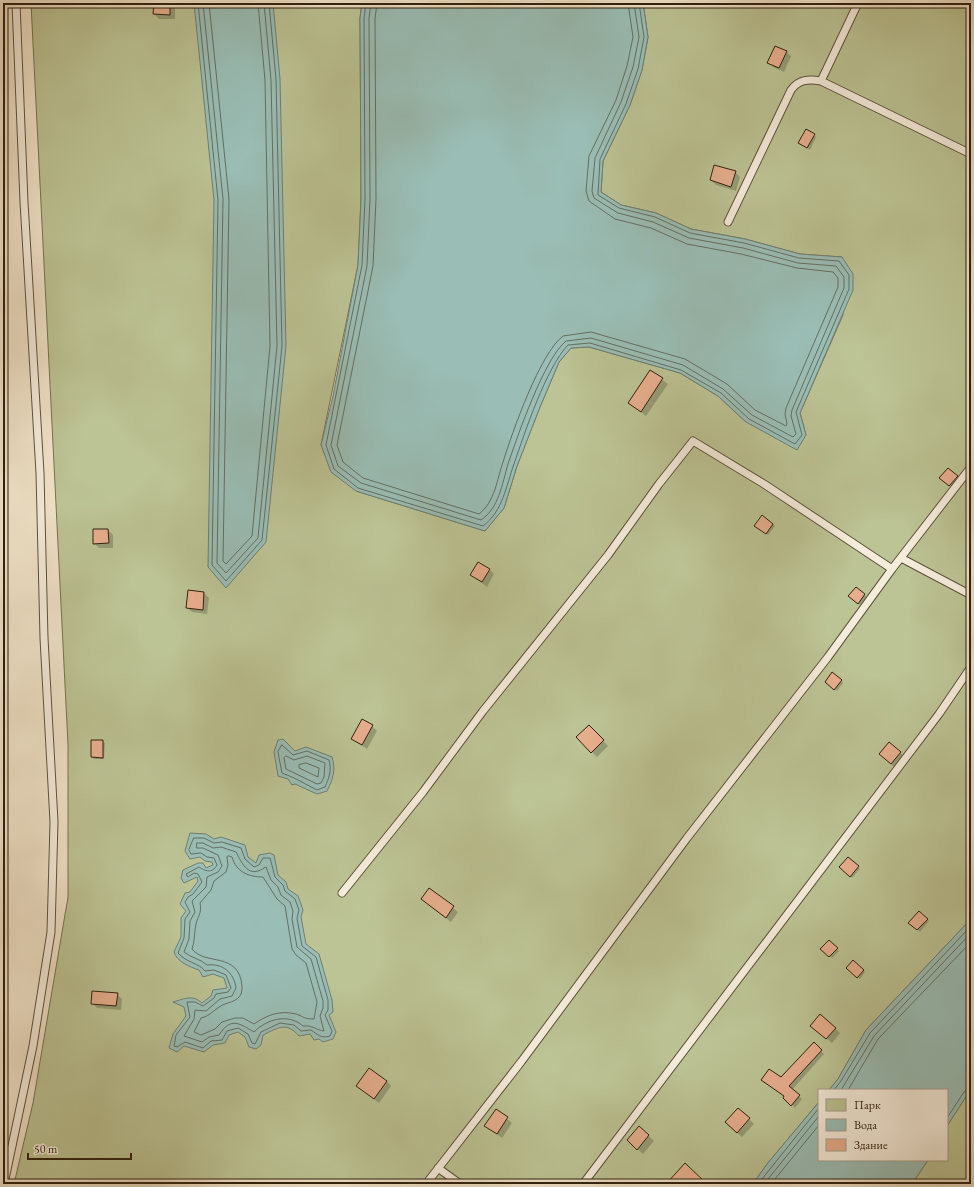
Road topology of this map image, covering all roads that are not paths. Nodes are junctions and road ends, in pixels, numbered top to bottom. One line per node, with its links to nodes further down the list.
1 (16, 3): 13 (lane)
2 (858, 3): 3 (lane)
3 (821, 81): 4 (lane); 5 (lane)
4 (971, 154)
5 (728, 222)
6 (971, 467): 7 (lane)
7 (901, 558): 8 (lane); 9 (lane)
8 (892, 569): 11 (lane); 12 (lane)
9 (971, 595)
10 (971, 668): 16 (lane)
11 (342, 893)
12 (438, 1168): 14 (lane); 15 (lane)
13 (4, 1184)
14 (426, 1184)
15 (460, 1184)
16 (583, 1184)

